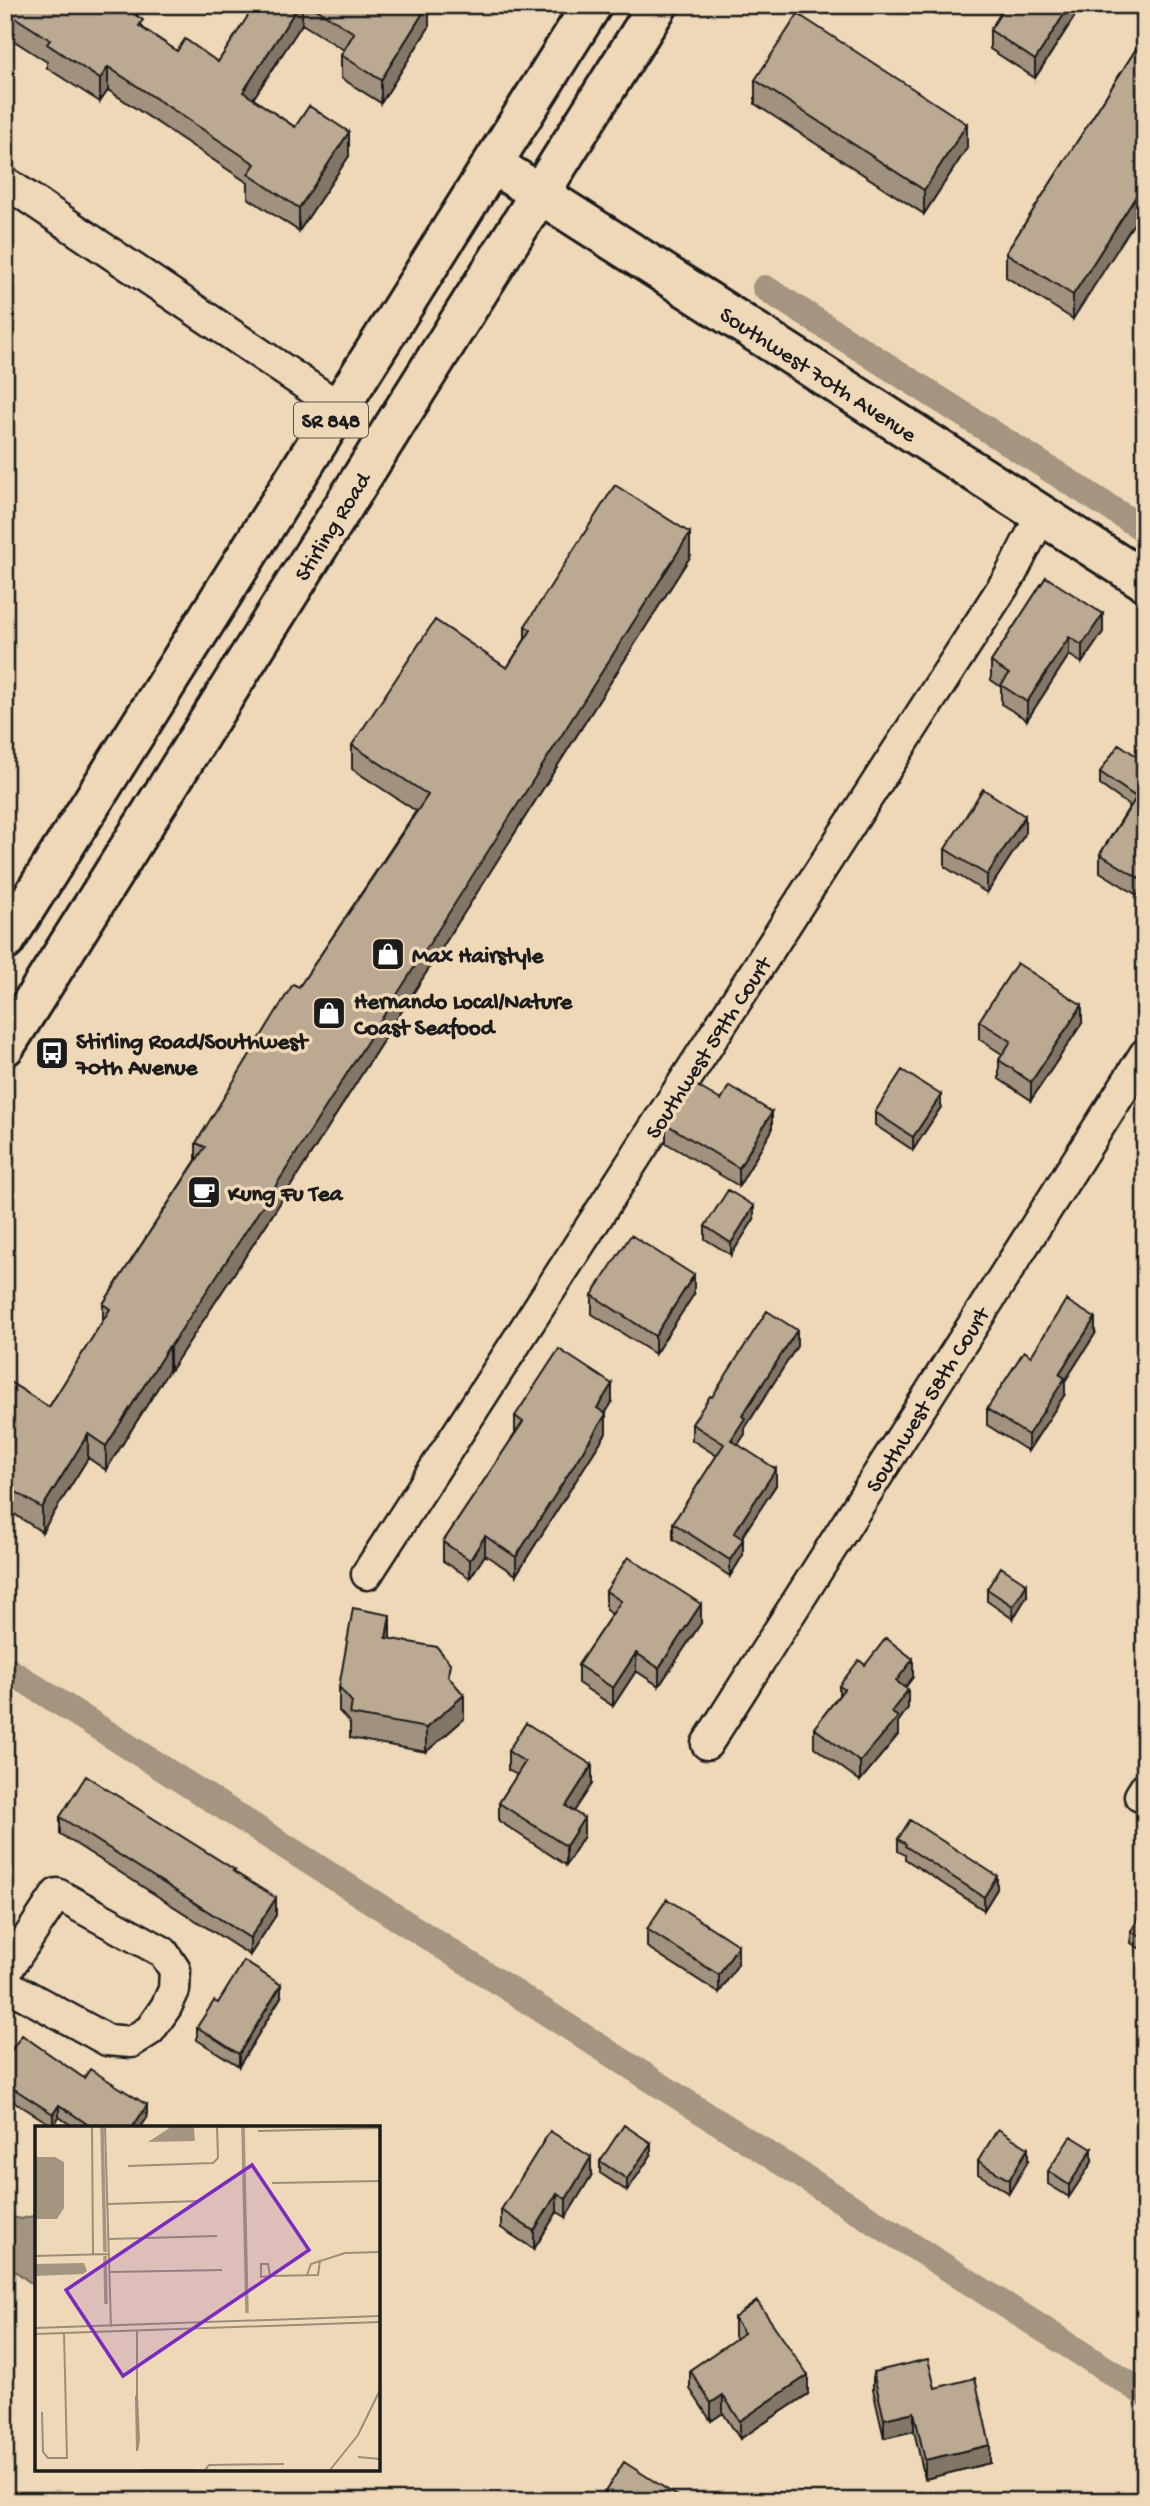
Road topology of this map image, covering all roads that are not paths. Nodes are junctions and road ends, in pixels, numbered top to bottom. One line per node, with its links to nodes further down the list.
1 (592, 5): 3 (main road, SR 848)
2 (657, 5): 5 (main road, Stirling Road / SR 848)
3 (493, 164): 5 (main road, Southwest 70th Avenue); 6 (main road, SR 848)
4 (5, 182): 6 (street)
5 (539, 193): 7 (main road, Southwest 70th Avenue); 10 (main road, Stirling Road / SR 848)
6 (339, 407): 9 (main road, SR 848)
7 (1041, 516): 8 (main road, Southwest 70th Avenue); 14 (street, Southwest 59th Court)
8 (1145, 581)
9 (171, 676): 10 (main road); 11 (main road, SR 848)
10 (217, 708): 12 (main road, Stirling Road / SR 848)
11 (5, 941)
12 (5, 1046)
13 (1145, 1054): 15 (street, Southwest 58th Court)
14 (367, 1574)
15 (707, 1744)
16 (5, 1972): 17 (street)
17 (5, 1984)

